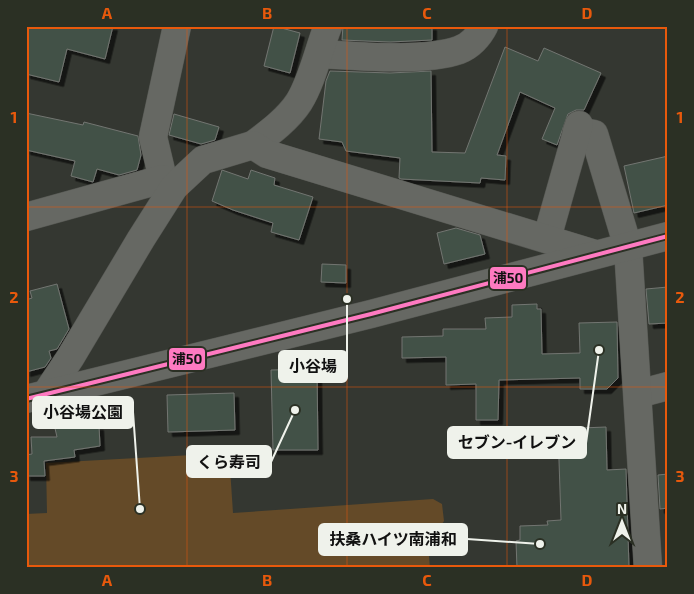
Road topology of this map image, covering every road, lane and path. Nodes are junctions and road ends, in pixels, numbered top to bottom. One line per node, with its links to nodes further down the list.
1 (177, 26): 6 (street)
2 (328, 26): 4 (street)
3 (484, 26): 4 (street)
4 (319, 54): 5 (street)
5 (253, 145): 6 (street); 9 (street)
6 (169, 183): 7 (street); 14 (street)
7 (26, 217)
8 (668, 236): 10 (street)
9 (547, 238): 10 (street); 11 (street)
10 (628, 247): 11 (street); 13 (street)
11 (595, 254): 14 (street)
12 (668, 386): 13 (street)
13 (638, 394): 15 (street)
14 (36, 397)
15 (648, 568)

